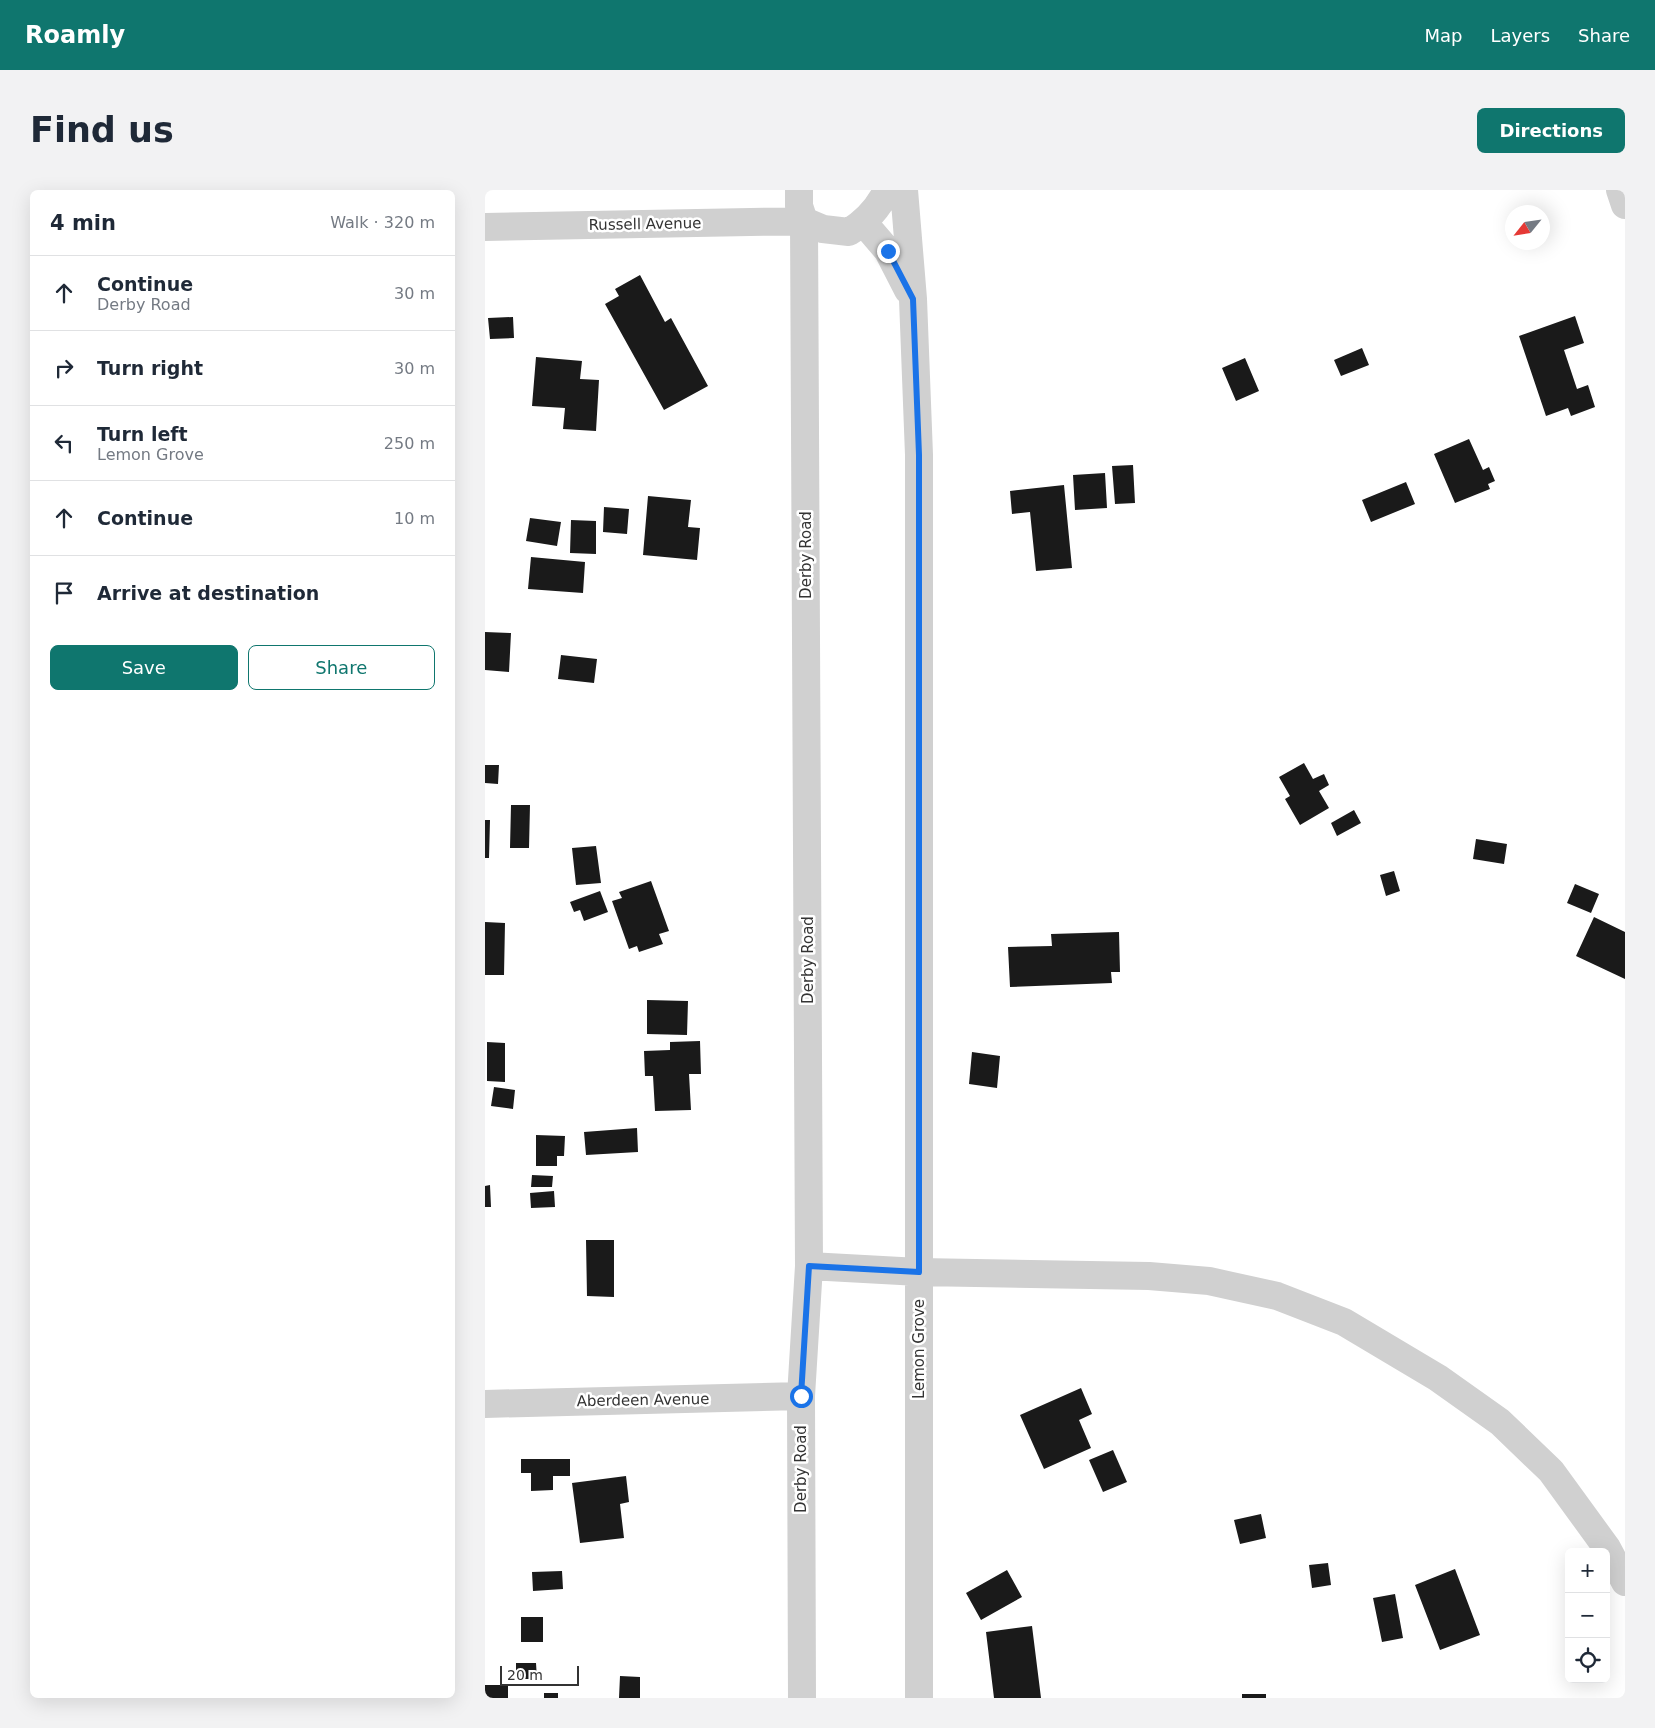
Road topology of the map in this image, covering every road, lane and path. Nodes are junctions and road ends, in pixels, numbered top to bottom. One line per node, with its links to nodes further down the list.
1 (799, 190): 6 (street, Derby Road)
2 (887, 190): 7 (street)
3 (904, 190): 9 (street, Lemon Grove)
4 (1620, 190): 5 (street)
5 (1625, 205)
6 (804, 221): 7 (street); 8 (street, Russell Avenue); 10 (street, Derby Road)
7 (864, 223): 9 (street)
8 (485, 227)
9 (913, 299): 11 (street, Lemon Grove)
10 (809, 1266): 11 (street); 12 (street, Derby Road)
11 (919, 1272): 14 (street); 16 (street, Lemon Grove)
12 (801, 1396): 13 (street, Aberdeen Avenue); 15 (street, Derby Road)
13 (485, 1404)
14 (1625, 1582)
15 (802, 1698)
16 (919, 1698)

